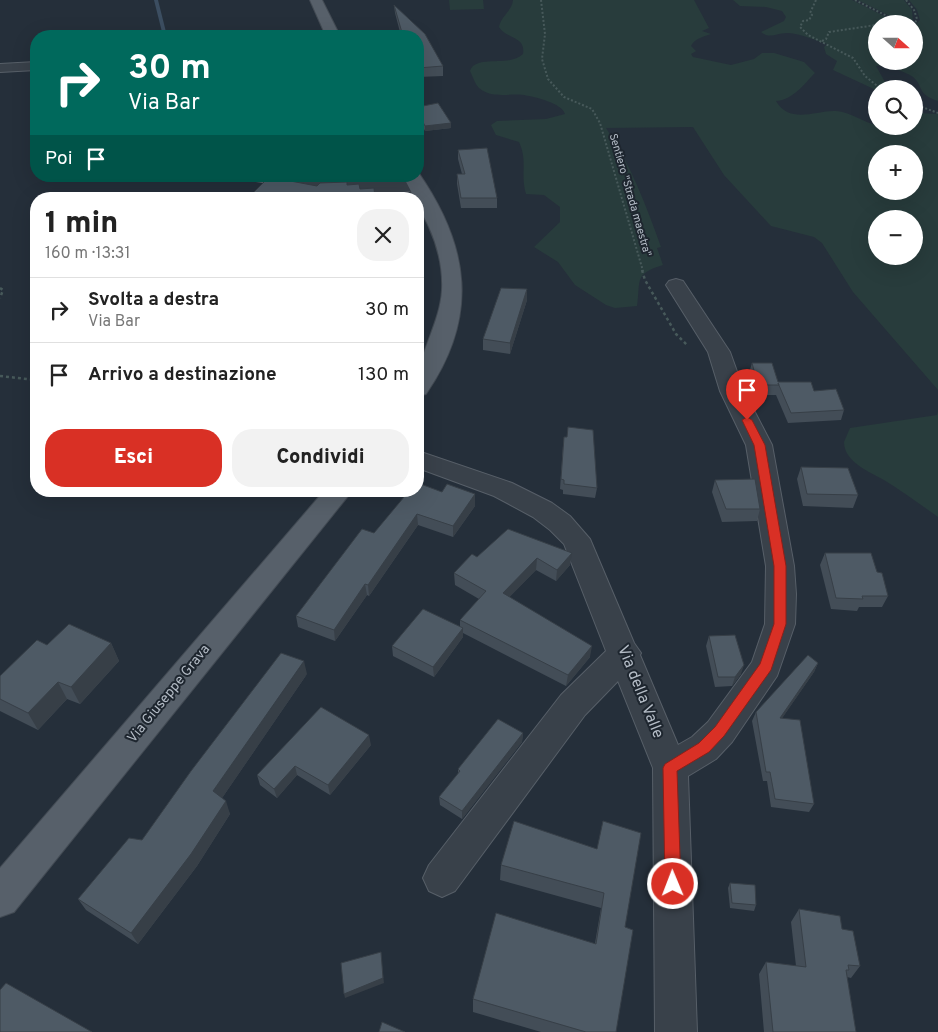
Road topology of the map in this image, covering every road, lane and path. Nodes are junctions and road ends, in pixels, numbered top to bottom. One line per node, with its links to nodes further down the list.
1 (316, 0): 9 (main road)
2 (541, 0): 22 (path, Sentiero "Strada maestra")
3 (816, 0): 10 (path)
4 (855, 0): 6 (path)
5 (906, 0): 7 (path)
6 (886, 15)
7 (916, 15)
8 (868, 26): 10 (path)
9 (330, 30)
10 (822, 42): 13 (path)
11 (30, 66): 12 (street)
12 (0, 68)
13 (871, 80)
14 (923, 107): 15 (path)
15 (938, 113)
16 (301, 182): 17 (street)
17 (405, 182)
18 (424, 201): 24 (main road)
19 (676, 285): 29 (street)
20 (0, 288): 21 (path)
21 (0, 298)
22 (688, 347)
23 (0, 376): 25 (path)
24 (424, 376)
25 (30, 379)
26 (424, 462): 28 (street, Via della Valle)
27 (334, 497): 31 (main road, Via Giuseppe Grava)
28 (625, 653): 29 (street, Via della Valle); 30 (street)
29 (670, 768): 32 (street, Via della Valle)
30 (442, 878)
31 (0, 898)
32 (676, 1032)

